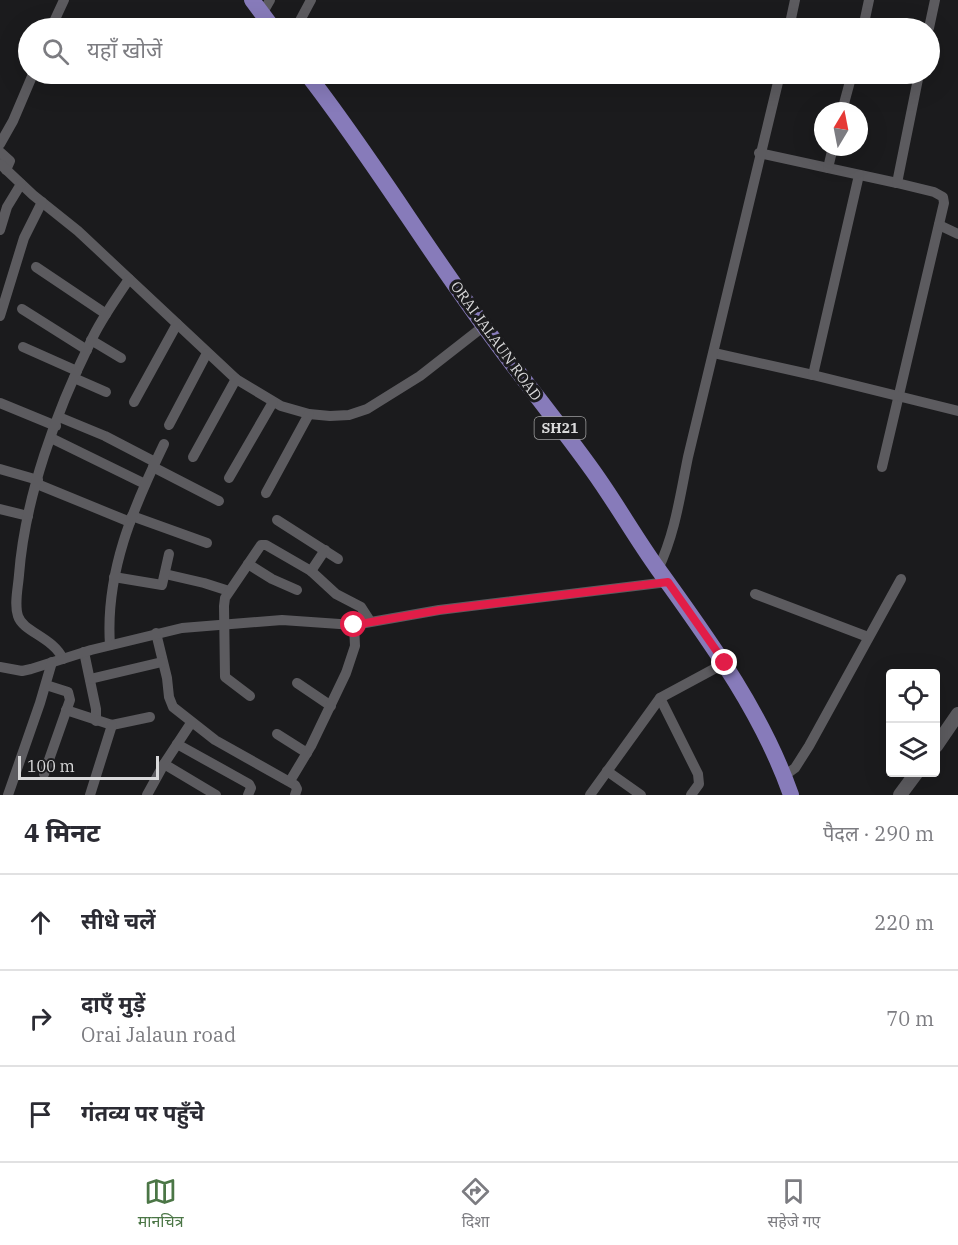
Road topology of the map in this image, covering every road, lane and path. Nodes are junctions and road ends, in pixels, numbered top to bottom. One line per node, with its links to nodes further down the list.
1 (63, 0): 6 (street)
2 (311, 0): 7 (street)
3 (795, 0): 8 (street)
4 (869, 0): 9 (street)
5 (935, 0): 10 (street)
6 (55, 18)
7 (301, 18)
8 (791, 18)
9 (864, 18)
10 (931, 18)
11 (29, 84): 17 (street)
12 (315, 84): 36 (main road, ORAI JALAUN ROAD / SH21)
13 (777, 84): 19 (street)
14 (849, 84): 16 (street)
15 (917, 84): 24 (street)
16 (844, 102)
17 (0, 144)
18 (0, 152): 21 (street)
19 (759, 153): 22 (street); 40 (street)
20 (831, 156): 22 (street)
21 (6, 166): 25 (street)
22 (828, 168): 23 (street)
23 (859, 175): 24 (street); 43 (street)
24 (897, 183): 27 (street)
25 (21, 184): 26 (street); 28 (street)
26 (42, 202): 31 (street); 34 (street)
27 (939, 225): 29 (street); 46 (street)
28 (0, 230)
29 (958, 234)
30 (36, 267): 33 (street)
31 (129, 279): 33 (street); 35 (street)
32 (22, 309): 37 (street)
33 (106, 314): 37 (street)
34 (0, 316)
35 (177, 324): 39 (street); 47 (street)
36 (484, 326): 51 (street); 76 (main road, ORAI JALAUN ROAD / SH21)
37 (89, 345): 41 (street); 42 (street)
38 (23, 347): 42 (street)
39 (207, 353): 44 (street); 53 (street)
40 (714, 354): 43 (street); 76 (street)
41 (121, 357)
42 (76, 375): 45 (street); 52 (street)
43 (813, 375): 46 (street)
44 (236, 379): 48 (street); 56 (street)
45 (106, 392)
46 (899, 396): 50 (street); 58 (street)
47 (135, 402)
48 (273, 402): 51 (street); 60 (street)
49 (0, 403): 52 (street)
50 (958, 411)
51 (309, 414): 63 (street)
52 (57, 422): 54 (street); 57 (street)
53 (169, 425)
54 (51, 438): 61 (street); 62 (street)
55 (164, 444): 57 (street)
56 (193, 457)
57 (154, 465): 62 (street); 64 (street)
58 (882, 466)
59 (0, 469): 61 (street)
60 (229, 478)
61 (37, 482): 66 (street); 67 (street)
62 (145, 484): 67 (street)
63 (266, 493)
64 (219, 501)
65 (0, 509): 66 (street)
66 (28, 516): 89 (street)
67 (131, 519): 69 (street); 77 (street)
68 (277, 520): 70 (street)
69 (207, 543)
70 (325, 550): 72 (street); 74 (street)
71 (169, 554): 75 (street)
72 (338, 559)
73 (249, 564): 74 (street); 79 (street); 80 (street)
74 (311, 571): 82 (street)
75 (165, 574): 77 (street); 80 (street)
76 (663, 576): 82 (street); 92 (main road, ORAI JALAUN ROAD / SH21)
77 (114, 577): 87 (street)
78 (901, 579): 86 (street)
79 (297, 590)
80 (229, 591): 83 (street)
81 (755, 594): 86 (street)
82 (370, 621): 84 (street)
83 (224, 624): 84 (street); 85 (street); 97 (street)
84 (354, 625): 99 (street)
85 (156, 633): 87 (street); 91 (street)
86 (868, 638): 113 (street)
87 (110, 645): 88 (street)
88 (84, 652): 89 (street); 94 (street)
89 (63, 659): 90 (street)
90 (52, 662): 93 (street); 96 (street)
91 (162, 662): 94 (street); 104 (street)
92 (725, 663): 98 (street); 113 (main road, ORAI JALAUN ROAD / SH21)
93 (0, 667)
94 (90, 678): 103 (street)
95 (297, 683): 99 (street)
96 (46, 685): 100 (street); 117 (street)
97 (250, 696)
98 (660, 698): 111 (street); 125 (street)
99 (330, 706): 109 (street)
100 (66, 710): 103 (street); 112 (street)
101 (958, 714): 107 (street)
102 (150, 717): 105 (street)
103 (96, 721): 105 (street)
104 (191, 723): 108 (street); 115 (street)
105 (112, 725): 118 (street)
106 (277, 734): 109 (street)
107 (940, 740)
108 (177, 744): 110 (street); 121 (street)
109 (307, 753): 115 (street)
110 (164, 764): 119 (street); 120 (street)
111 (608, 771): 123 (street); 124 (street)
112 (44, 774)
113 (784, 776): 126 (main road, ORAI JALAUN ROAD / SH21)
114 (914, 777): 116 (street)
115 (290, 781): 122 (street)
116 (905, 794)
117 (8, 795)
118 (90, 795)
119 (147, 795)
120 (216, 795)
121 (248, 795)
122 (295, 795)
123 (590, 795)
124 (641, 795)
125 (691, 795)
126 (791, 795)

